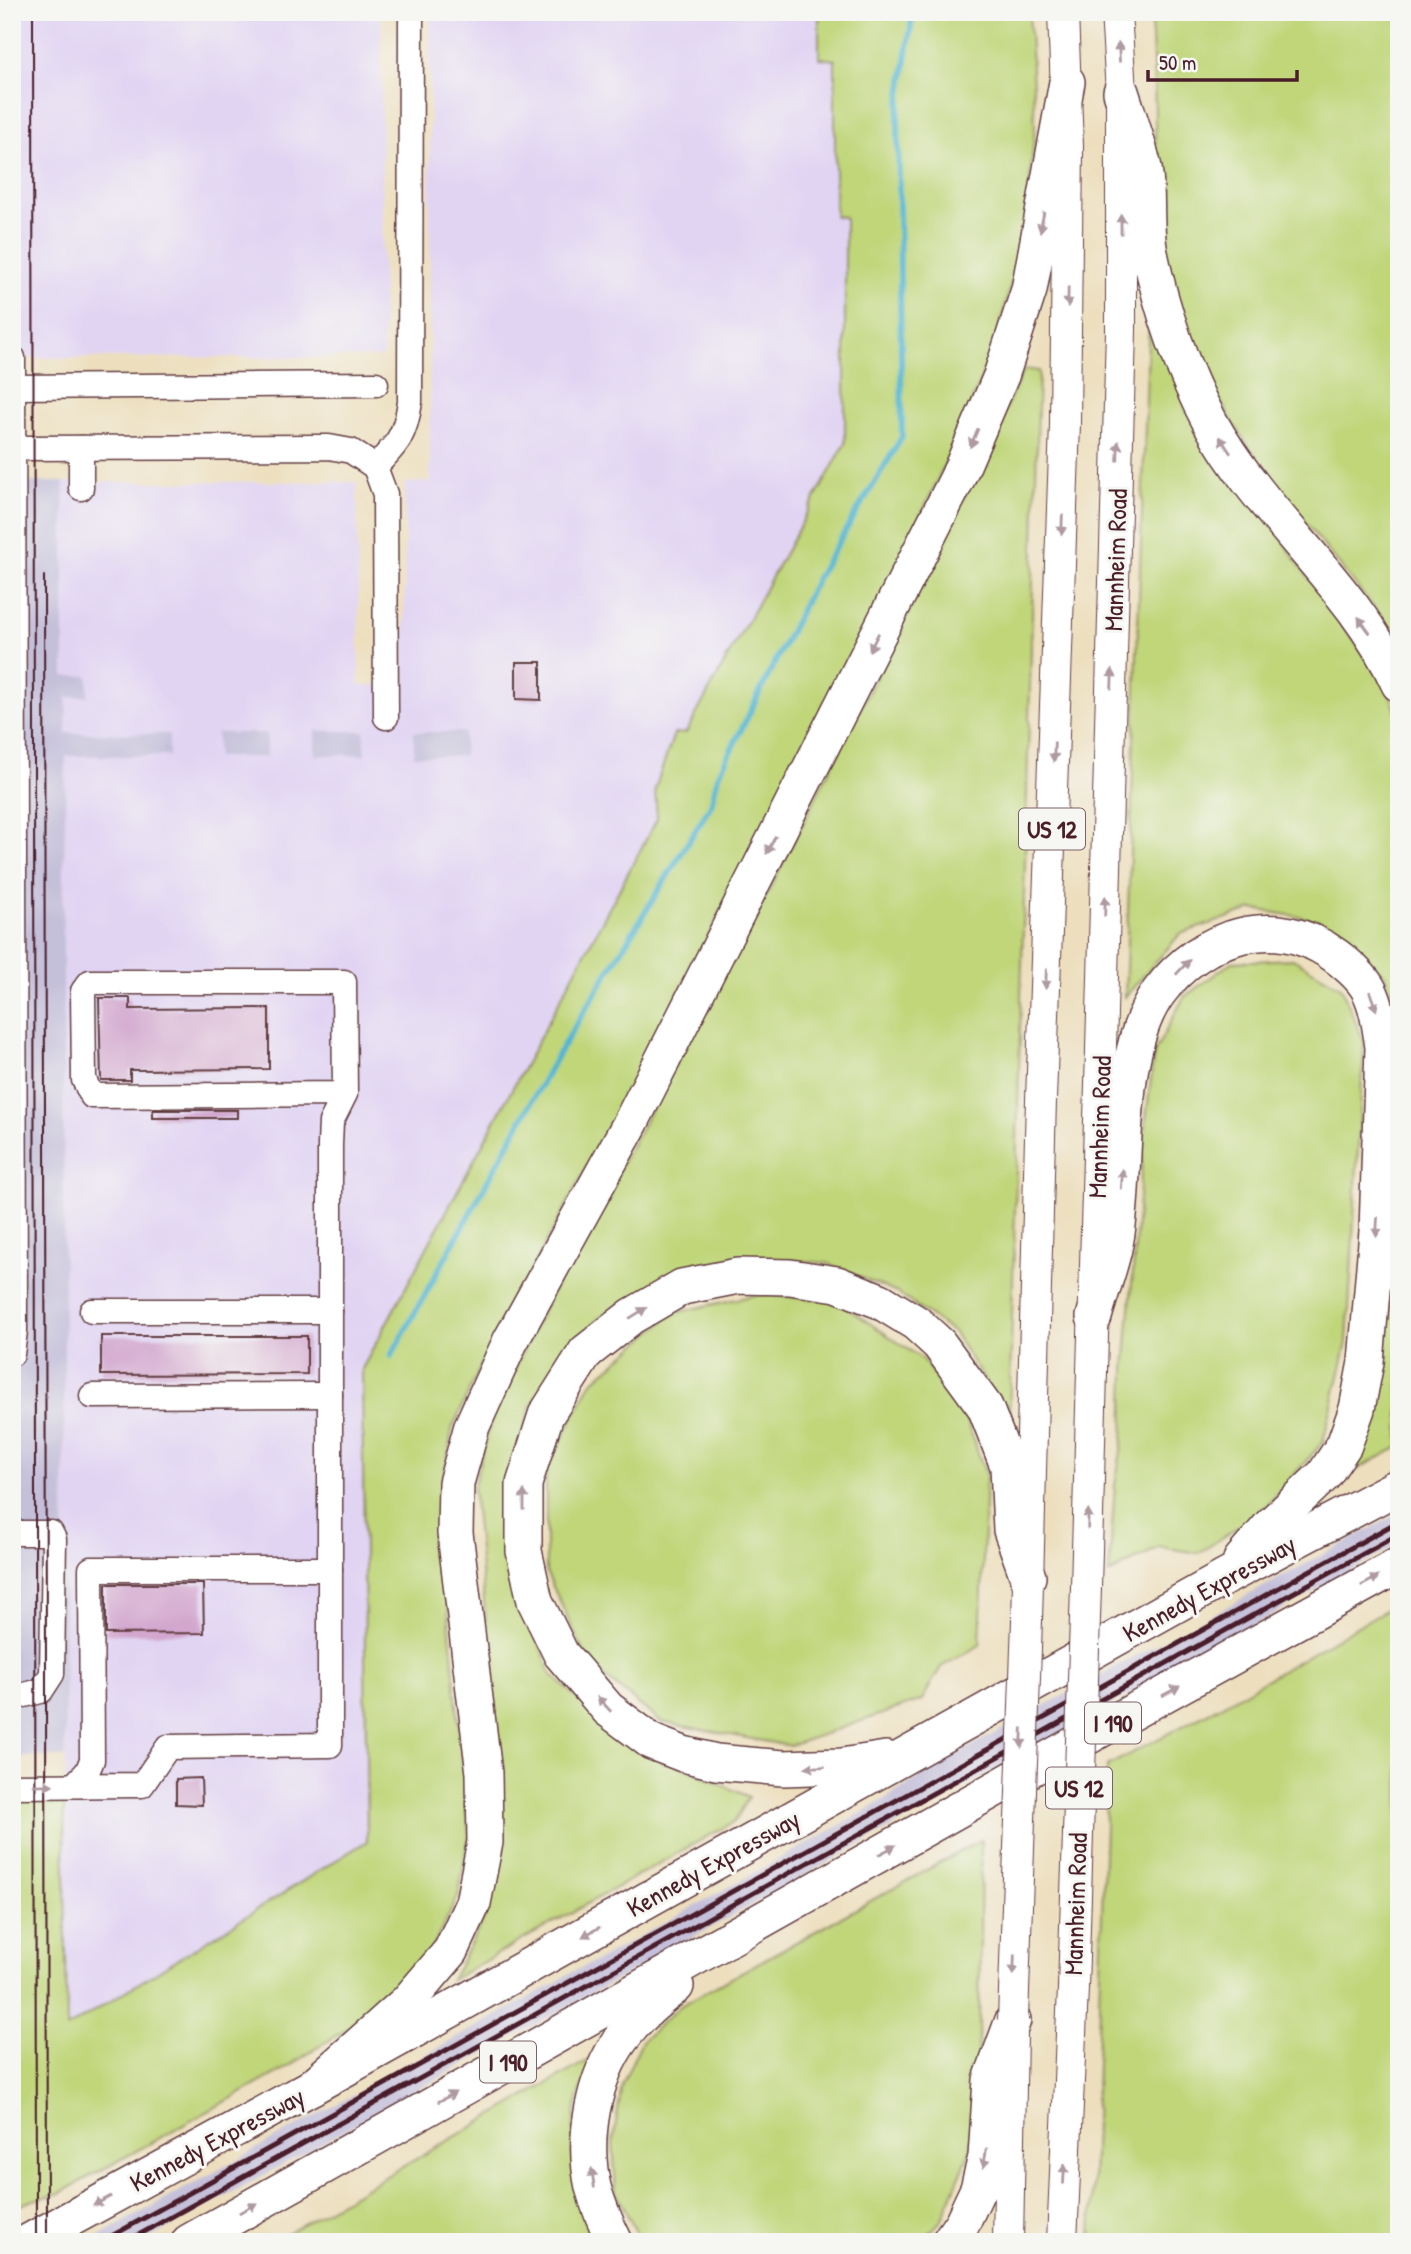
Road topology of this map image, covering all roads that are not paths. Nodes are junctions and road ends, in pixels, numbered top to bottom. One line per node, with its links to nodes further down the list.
1 (411, 12): 11 (street)
2 (1063, 12): 4 (main road, Mannheim Road / US 12)
3 (1116, 12): 5 (main road, Mannheim Road / US 12, one-way to 3)
4 (1067, 82): 27 (main road, Mannheim Road / US 12, one-way to 27); 35 (highway, one-way to 35)
5 (1121, 92): 14 (highway, one-way to 5); 19 (main road, Mannheim Road / US 12, one-way to 5)
6 (13, 358): 8 (street)
7 (376, 384): 8 (street)
8 (13, 387): 10 (street)
9 (81, 447): 10 (street); 11 (street); 12 (street)
10 (13, 448): 13 (street)
11 (375, 467): 15 (street)
12 (81, 488)
13 (13, 598): 20 (street)
14 (1396, 669)
15 (386, 717)
16 (345, 1094): 16 (street); 18 (street)
17 (92, 1311): 18 (street)
18 (330, 1311): 21 (street)
19 (1094, 1317): 28 (highway, one-way to 28); 43 (main road, Mannheim Road / US 12, one-way to 19, bridge)
20 (12, 1354)
21 (330, 1395): 22 (street); 26 (street)
22 (92, 1396)
23 (1399, 1486): 28 (highway, Kennedy Expressway)
24 (12, 1534): 29 (street)
25 (1399, 1565): 33 (highway, I 190, one-way to 25)
26 (330, 1569): 31 (street); 31 (street)
27 (1028, 1577): 30 (highway, one-way to 27); 34 (main road, Mannheim Road / US 12, one-way to 34, bridge)
28 (1224, 1578): 30 (highway, Kennedy Expressway)
29 (12, 1698)
30 (929, 1744): 35 (highway, Kennedy Expressway, one-way to 35)
31 (74, 1785): 32 (street, one-way to 31)
32 (12, 1786)
33 (828, 1884): 39 (highway, I 190, one-way to 33); 40 (highway, one-way to 33)
34 (1013, 2020): 41 (highway, one-way to 41); 42 (main road, Mannheim Road / US 12)
35 (312, 2087): 36 (highway, Kennedy Expressway, one-way to 36)
36 (70, 2219): 37 (highway); 38 (highway, Kennedy Expressway)
37 (12, 2235)
38 (28, 2242)
39 (189, 2242)
40 (615, 2242)
41 (949, 2242)
42 (1008, 2242)
43 (1062, 2242)

